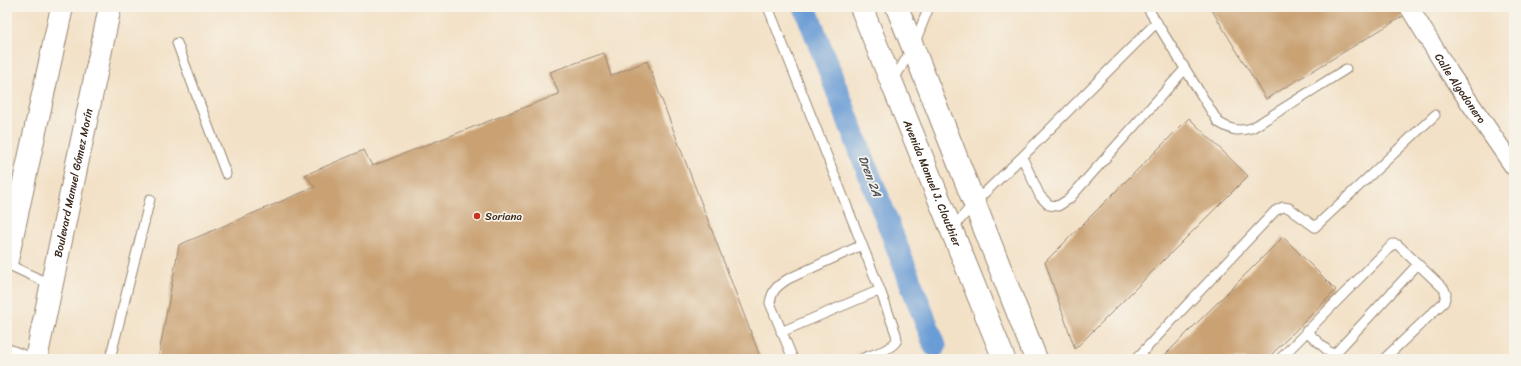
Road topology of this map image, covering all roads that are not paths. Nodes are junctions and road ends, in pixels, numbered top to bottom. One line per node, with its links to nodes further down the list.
1 (62, 7): 23 (main road)
2 (110, 7): 26 (main road, Boulevard Manuel Gómez Morín)
3 (768, 7): 22 (lane)
4 (861, 7): 14 (main road, Avenida Manuel J. Clouthier)
5 (897, 7): 11 (main road)
6 (929, 7): 11 (lane)
7 (1147, 7): 9 (lane)
8 (1409, 7): 17 (street, Calle Algodonero)
9 (1157, 22): 12 (lane); 16 (lane)
10 (177, 44): 18 (lane)
11 (913, 47): 14 (lane); 20 (main road)
12 (1185, 69): 13 (lane); 16 (lane)
13 (1346, 69)
14 (892, 82): 21 (main road, Avenida Manuel J. Clouthier)
15 (1435, 115): 39 (lane)
16 (1022, 157): 20 (lane)
17 (1514, 167)
18 (226, 174)
19 (150, 199): 34 (lane)
20 (974, 203): 21 (lane); 38 (main road)
21 (952, 229): 37 (main road, Avenida Manuel J. Clouthier)
22 (862, 245): 27 (lane); 29 (lane)
23 (7, 260)
24 (7, 264): 26 (lane)
25 (1418, 264): 28 (lane); 31 (lane); 41 (lane)
26 (52, 285): 33 (main road, Boulevard Manuel Gómez Morín)
27 (880, 290): 29 (lane); 36 (lane)
28 (1306, 331): 31 (lane); 40 (lane)
29 (781, 332): 35 (lane)
30 (7, 353): 32 (street)
31 (1334, 358)
32 (22, 359)
33 (36, 359)
34 (110, 359)
35 (793, 359)
36 (861, 359)
37 (1004, 359)
38 (1036, 359)
39 (1136, 359)
40 (1280, 359)
41 (1384, 359)

